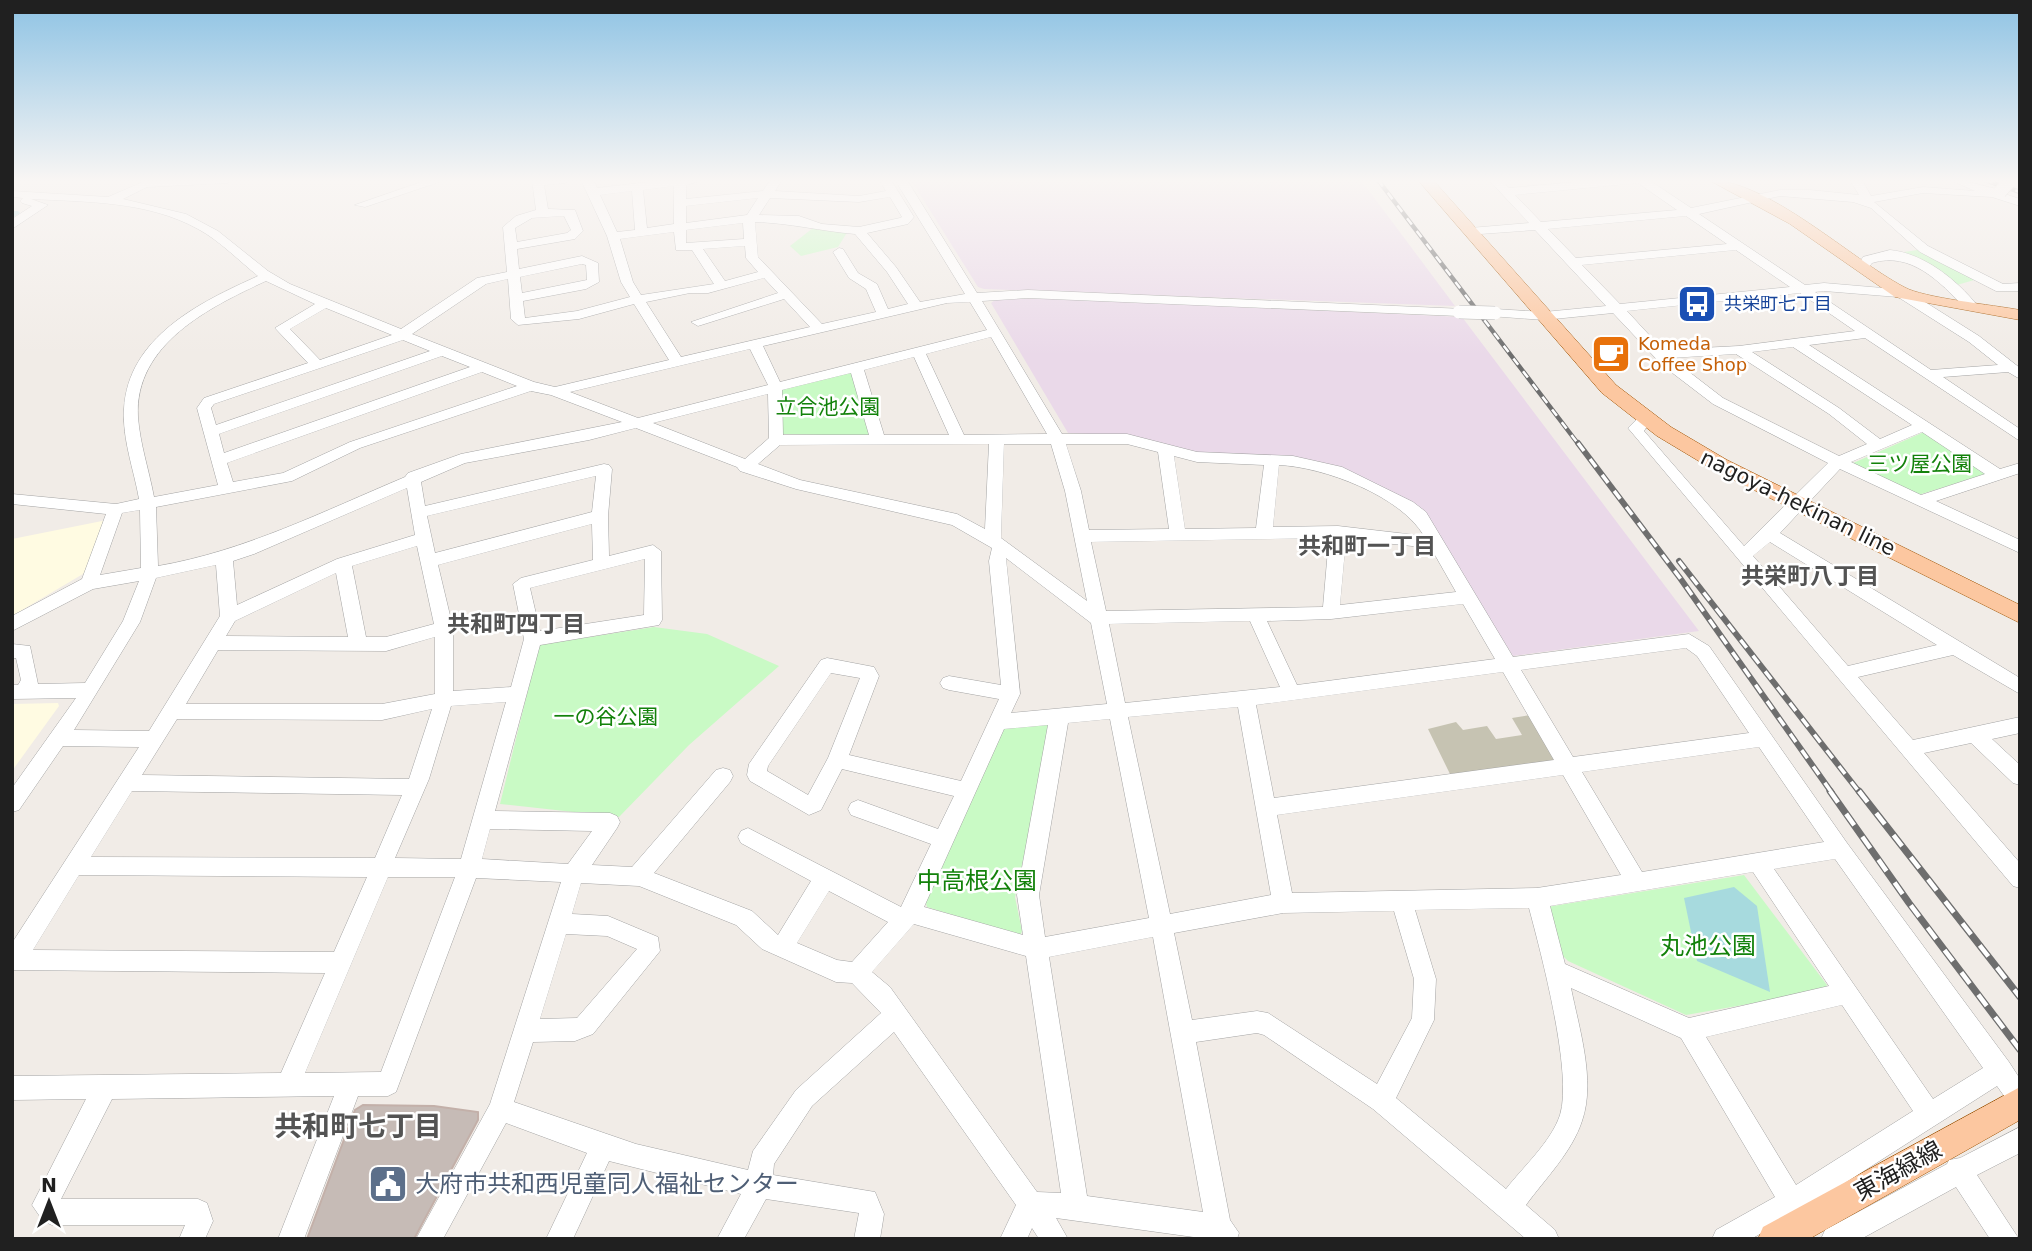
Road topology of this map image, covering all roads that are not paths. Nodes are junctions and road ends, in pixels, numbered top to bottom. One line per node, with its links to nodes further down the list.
1 (222, 238): 23 (street)
2 (511, 238): 15 (street)
3 (557, 238): 15 (street)
4 (614, 238): 33 (street)
5 (680, 238): 17 (street)
6 (749, 238): 14 (street)
7 (865, 238): 36 (street)
8 (933, 238): 31 (street)
9 (1476, 238): 40 (main road, nagoya-hekinan line)
10 (1552, 238): 19 (street)
11 (1728, 238): 16 (street)
12 (1821, 238): 20 (main road)
13 (1912, 238): 26 (street)
14 (749, 242): 17 (street); 22 (street)
15 (512, 246): 21 (street)
16 (1739, 246): 19 (street); 27 (street)
17 (696, 247): 24 (street)
18 (839, 252): 38 (street)
19 (1575, 262): 37 (street)
20 (1863, 267): 28 (main road); 35 (street)
21 (514, 272): 32 (street); 32 (street); 45 (street)
22 (764, 274): 24 (street); 30 (street)
23 (265, 277): 34 (street); 84 (street)
24 (721, 285): 33 (street)
25 (2020, 286): 26 (street)
26 (2001, 288): 29 (street)
27 (1803, 289): 28 (street); 37 (street); 44 (street)
28 (1901, 293): 35 (main road); 56 (street)
29 (2020, 293)
30 (785, 295): 41 (street); 42 (street)
31 (973, 296): 36 (street); 40 (street, bridge); 43 (street)
32 (516, 298): 33 (street)
33 (638, 299): 52 (street)
34 (324, 304): 45 (street); 53 (street)
35 (1970, 305): 39 (main road)
36 (916, 306): 38 (street)
37 (1617, 309): 40 (street); 51 (street)
38 (883, 313): 42 (street)
39 (2020, 315)
40 (1544, 316): 61 (main road, nagoya-hekinan line)
41 (698, 322)
42 (818, 329): 47 (street)
43 (995, 332): 50 (street); 66 (street)
44 (1869, 333): 46 (street); 57 (street)
45 (401, 334): 49 (street); 53 (street)
46 (1795, 342): 48 (street); 63 (street)
47 (754, 343): 52 (street); 59 (street)
48 (1739, 350): 51 (street); 71 (street)
49 (442, 351): 55 (street); 64 (street)
50 (918, 351): 54 (street); 70 (street)
51 (1660, 354): 75 (street)
52 (676, 361): 60 (street)
53 (317, 365): 64 (street)
54 (856, 366): 59 (street); 69 (street)
55 (482, 367): 58 (street); 73 (street)
56 (2015, 371): 57 (street)
57 (1931, 374): 65 (street)
58 (530, 386): 60 (street); 80 (street)
59 (775, 386): 62 (street); 68 (street)
60 (555, 391): 62 (street)
61 (1644, 420): 83 (main road, nagoya-hekinan line); 97 (street)
62 (634, 422): 76 (street); 79 (street)
63 (1924, 426): 71 (street); 78 (street)
64 (213, 431): 73 (street)
65 (2020, 436)
66 (1056, 437): 67 (street); 72 (street); 92 (street)
67 (997, 439): 70 (street); 94 (street)
68 (776, 440): 69 (street); 76 (street)
69 (878, 440): 70 (street)
70 (959, 440)
71 (1878, 445): 75 (street)
72 (1165, 449): 74 (street); 90 (street)
73 (219, 460): 80 (street)
74 (1272, 460): 88 (street); 95 (street)
75 (1838, 462): 82 (street); 83 (street)
76 (745, 467): 94 (street)
77 (2020, 468): 78 (street)
78 (1998, 475): 82 (street)
79 (413, 477): 86 (street); 98 (street)
80 (227, 489): 84 (street)
81 (12, 499): 85 (street)
82 (1919, 501): 96 (street)
83 (1798, 504): 91 (street); 108 (main road, nagoya-hekinan line)
84 (148, 506): 85 (street); 102 (street)
85 (116, 509): 103 (street)
86 (418, 513): 87 (street); 93 (street)
87 (600, 516): 99 (street); 101 (street)
88 (1264, 532): 89 (street); 90 (street)
89 (1338, 532): 95 (street); 105 (street)
90 (1178, 534): 92 (street)
91 (1769, 534): 97 (street); 115 (street)
92 (1080, 536): 109 (street)
93 (424, 538): 99 (street); 100 (street)
94 (997, 543): 109 (street); 125 (street)
95 (1435, 543): 104 (street)
96 (2019, 545)
97 (1743, 556): 118 (street)
98 (224, 557): 102 (street); 106 (street)
99 (429, 561): 111 (street)
100 (343, 563): 106 (street); 114 (street)
101 (601, 563): 112 (street); 112 (street)
102 (149, 572): 103 (street); 121 (street)
103 (89, 583): 110 (street)
104 (1467, 597): 105 (street); 117 (street)
105 (1331, 613): 107 (street)
106 (229, 615): 113 (street)
107 (1256, 615): 109 (street); 123 (street)
108 (2020, 615)
109 (1097, 618): 129 (street)
110 (12, 624)
111 (444, 628): 114 (street); 126 (street)
112 (533, 639): 124 (street)
113 (213, 643): 114 (street); 128 (street)
114 (358, 644)
115 (1953, 648): 118 (street); 120 (street)
116 (12, 651): 122 (street)
117 (1505, 664): 123 (street); 136 (street); 139 (street)
118 (1843, 674): 137 (street)
119 (949, 683): 125 (street)
120 (2020, 687)
121 (91, 691): 122 (street); 134 (street)
122 (17, 692)
123 (1292, 693): 127 (street)
124 (518, 694): 126 (street); 148 (street)
125 (1011, 694): 131 (street)
126 (444, 699): 128 (street); 143 (street)
127 (1246, 699): 129 (street); 146 (street)
128 (172, 710): 135 (street)
129 (1116, 713): 130 (street); 166 (street)
130 (1059, 718): 131 (street); 168 (street)
131 (999, 722): 144 (street)
132 (2020, 725): 133 (street)
133 (1975, 735): 137 (street); 141 (street)
134 (58, 738): 135 (street); 145 (street)
135 (153, 739): 142 (street)
136 (1761, 739): 139 (street); 151 (street)
137 (1908, 750): 159 (street)
138 (837, 760): 138 (street); 144 (street)
139 (1567, 767): 146 (street); 160 (street)
140 (723, 776): 157 (street)
141 (2020, 777)
142 (124, 783): 143 (street); 153 (street)
143 (416, 787): 154 (street)
144 (967, 791): 150 (street)
145 (12, 804)
146 (1265, 808): 163 (street)
147 (858, 809): 150 (street)
148 (482, 820): 155 (street); 156 (street)
149 (748, 837): 158 (street)
150 (944, 840): 164 (street)
151 (1840, 849): 152 (street); 177 (street)
152 (1759, 864): 160 (street); 172 (street)
153 (72, 866): 154 (street); 169 (street)
154 (381, 867): 155 (street); 169 (street)
155 (469, 868): 156 (street); 179 (street)
156 (574, 873): 157 (street); 165 (street)
157 (637, 877): 167 (street)
158 (825, 878): 164 (street); 167 (street)
159 (2020, 879)
160 (1637, 883): 161 (street)
161 (1537, 898): 162 (street); 170 (street)
162 (1401, 899): 163 (street); 182 (street)
163 (1283, 903): 166 (street)
164 (907, 916): 168 (street); 171 (street)
165 (558, 924): 175 (street); 175 (street)
166 (1161, 926): 168 (street); 176 (street)
167 (782, 947): 171 (street)
168 (1037, 949): 192 (street)
169 (341, 963): 178 (street)
170 (1559, 972): 174 (street); 193 (street)
171 (857, 973): 173 (street)
172 (1846, 993): 174 (street); 185 (street)
173 (896, 1015): 189 (street); 191 (street)
174 (1689, 1030): 190 (street)
175 (524, 1031): 184 (street)
176 (1183, 1032): 182 (street); 194 (street)
177 (2001, 1070): 183 (street); 185 (street)
178 (289, 1083): 179 (street); 181 (street)
179 (351, 1083): 197 (street)
180 (12, 1088): 181 (street)
181 (105, 1088): 196 (street)
182 (1381, 1101): 193 (street)
183 (2020, 1101): 205 (main road, 東海緑線)
184 (500, 1109): 187 (street); 198 (street)
185 (1930, 1115): 190 (street)
186 (2020, 1139): 188 (street)
187 (603, 1147): 189 (street); 195 (street)
188 (1958, 1169): 206 (street); 207 (street)
189 (759, 1187): 199 (street); 200 (street)
190 (1792, 1202): 204 (street)
191 (1030, 1204): 192 (street); 201 (street); 202 (street)
192 (1076, 1207): 194 (street)
193 (1509, 1207): 203 (street)
194 (1224, 1235)
195 (565, 1237)
196 (192, 1239)
197 (291, 1239)
198 (429, 1239)
199 (730, 1239)
200 (867, 1239)
201 (1013, 1239)
202 (1055, 1239)
203 (1546, 1239)
204 (1725, 1239)
205 (1775, 1239)
206 (1834, 1239)
207 (2006, 1239)

